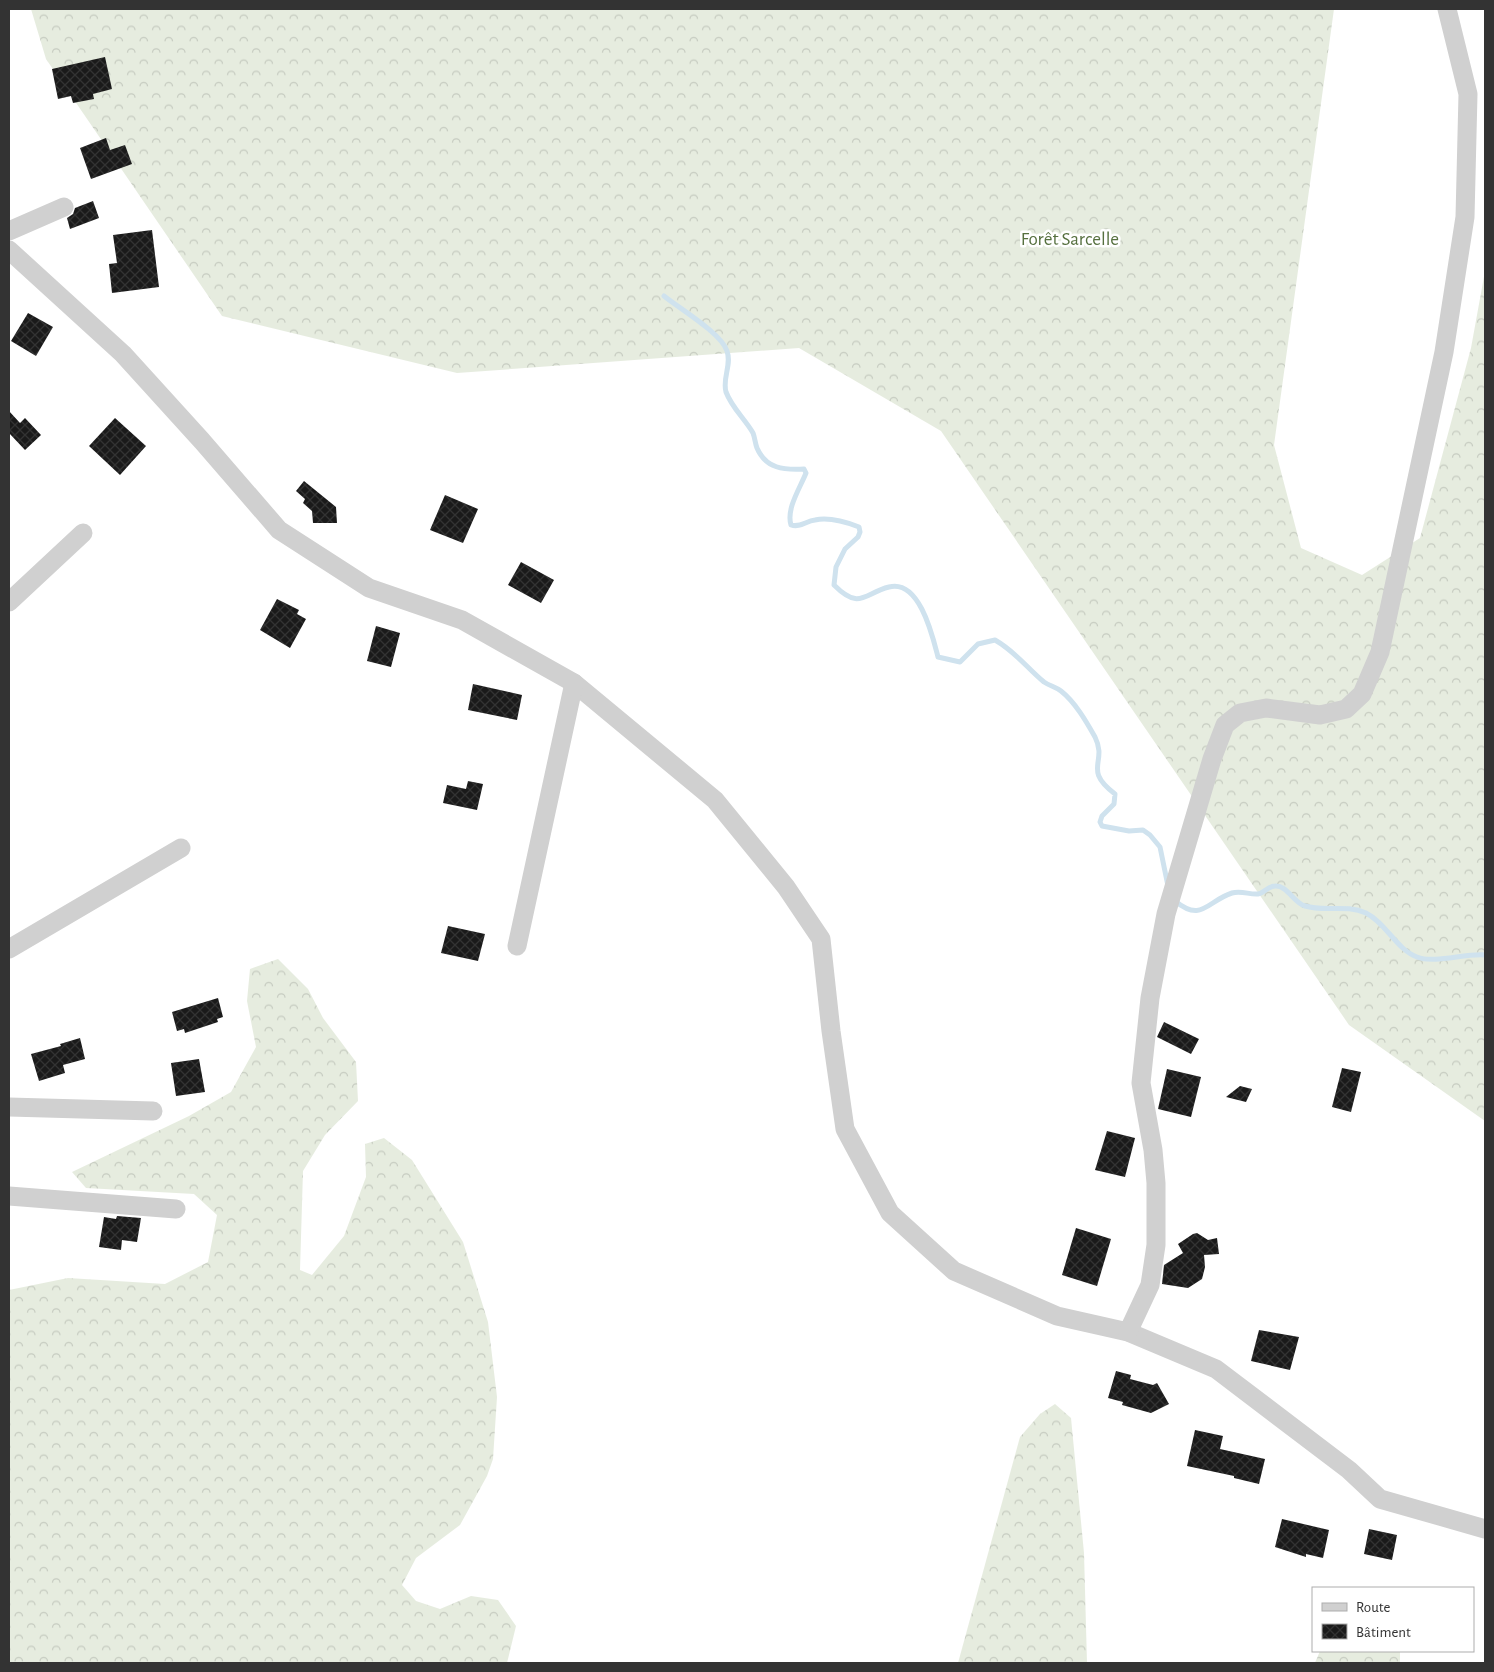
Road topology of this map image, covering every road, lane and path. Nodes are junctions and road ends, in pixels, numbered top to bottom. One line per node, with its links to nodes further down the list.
1 (1447, 9): 15 (street)
2 (64, 207): 3 (street)
3 (9, 231)
4 (9, 250): 7 (street)
5 (83, 533): 6 (street)
6 (9, 602)
7 (574, 683): 9 (street); 15 (street)
8 (181, 848): 10 (street)
9 (517, 946)
10 (9, 949)
11 (9, 1107): 12 (street)
12 (153, 1111)
13 (9, 1196): 14 (street)
14 (176, 1209)
15 (1128, 1332): 16 (street)
16 (1485, 1529)

